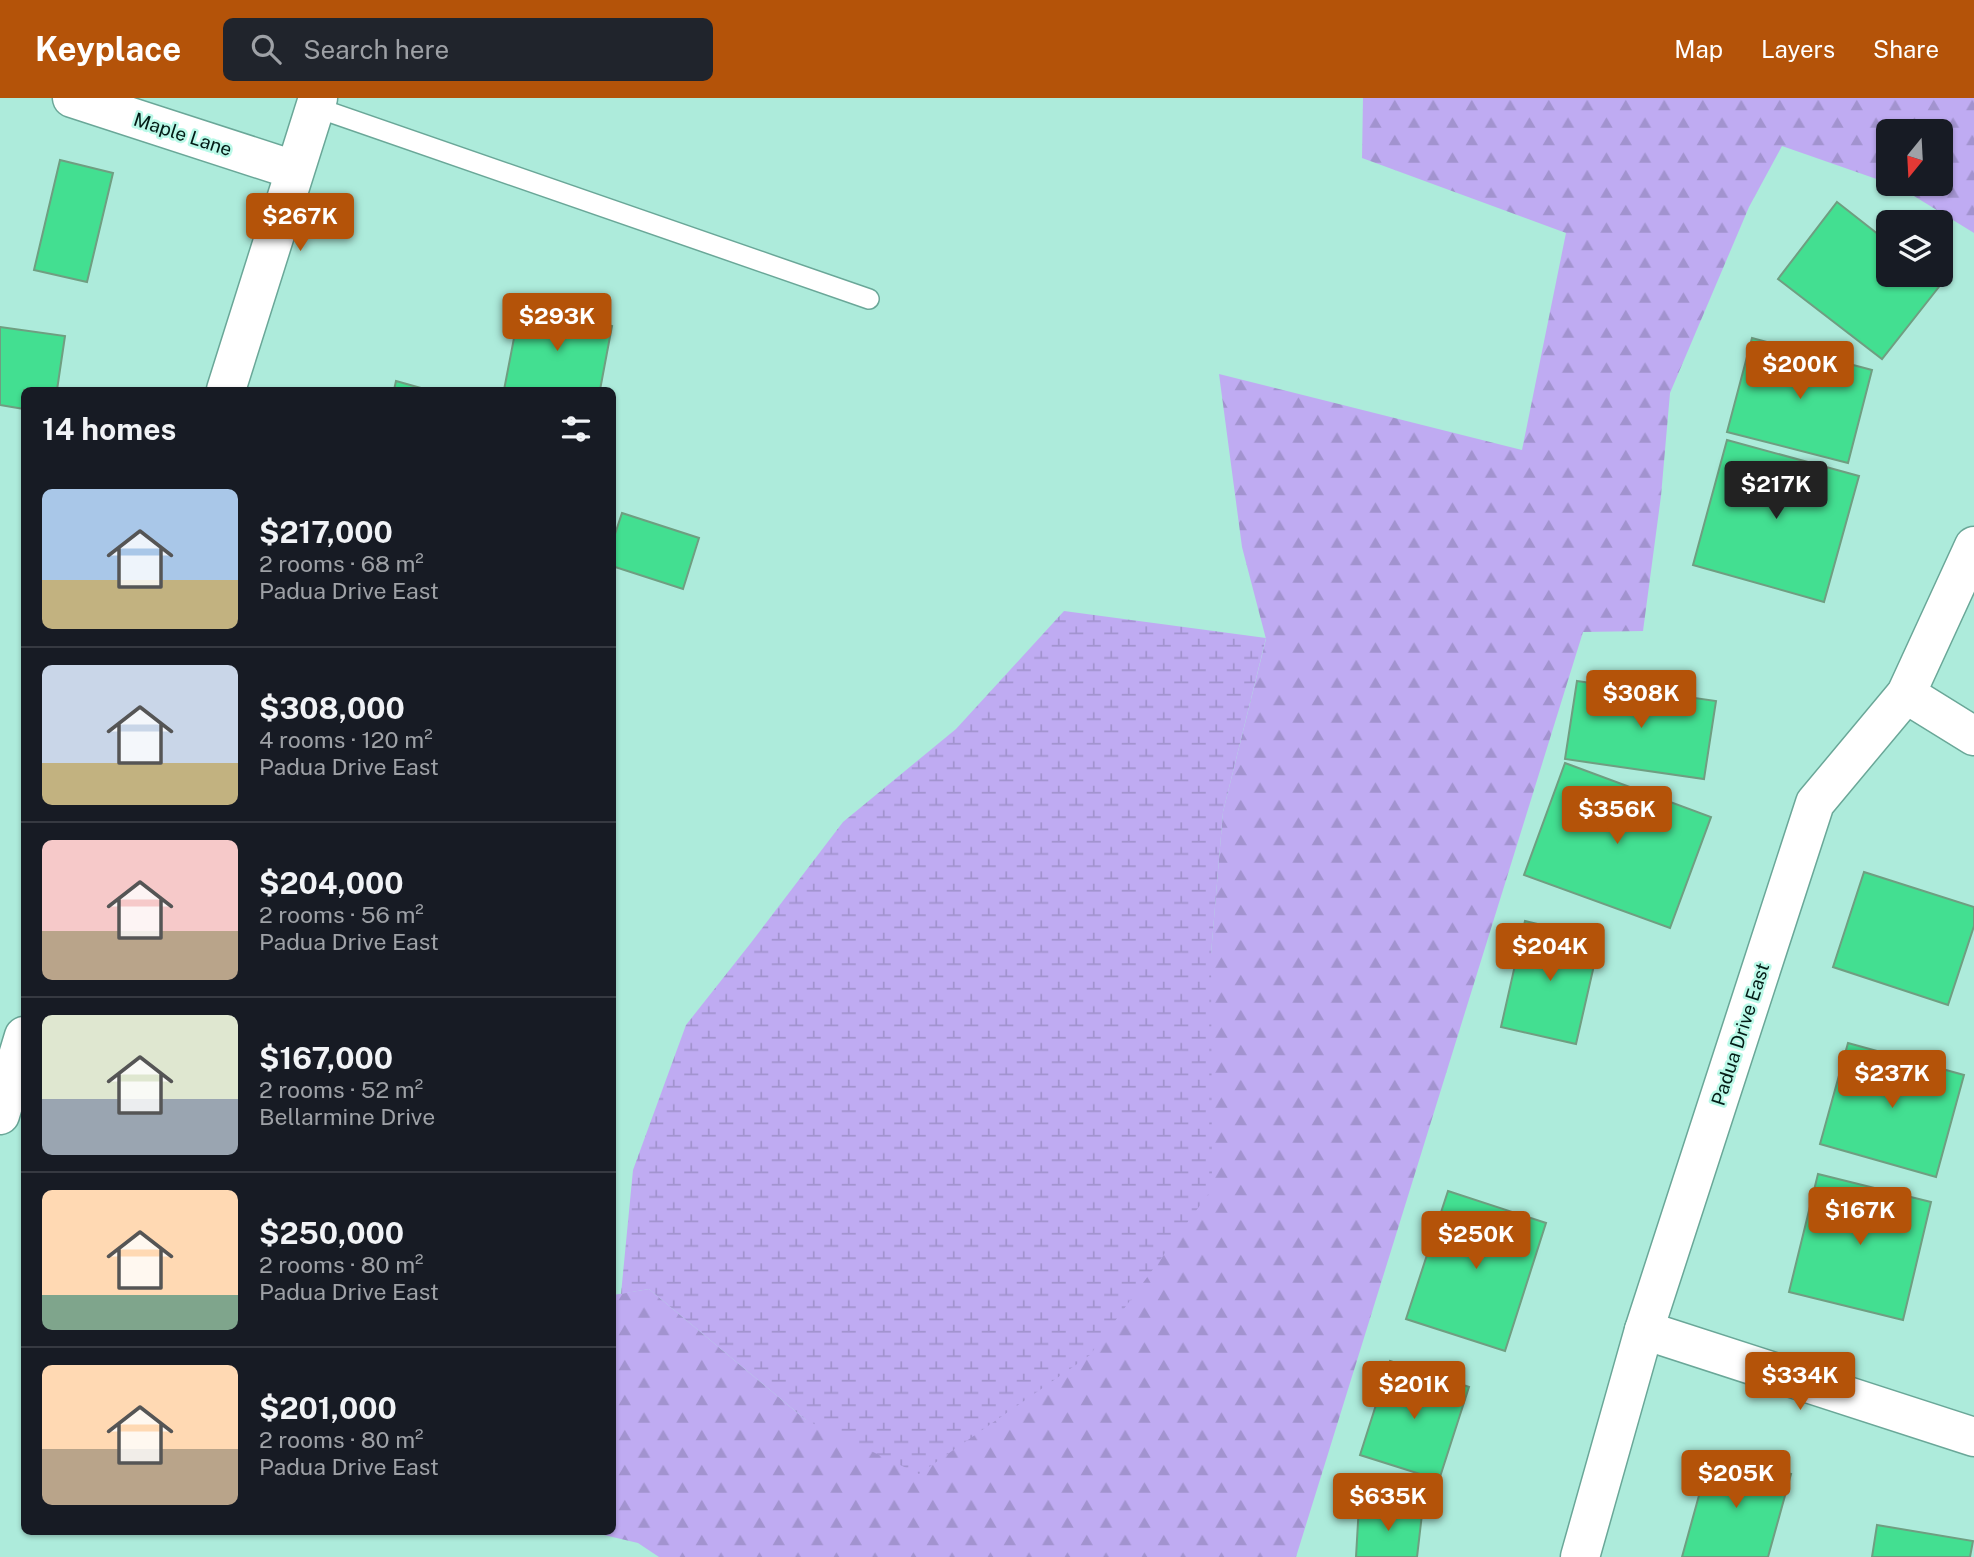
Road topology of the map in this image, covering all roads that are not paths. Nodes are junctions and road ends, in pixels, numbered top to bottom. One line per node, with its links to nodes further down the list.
1 (72, 98): 3 (street, Maple Lane)
2 (316, 103): 3 (street); 4 (lane)
3 (295, 170): 5 (street)
4 (869, 299)
5 (227, 387)
6 (1974, 546): 7 (street, Padua Drive East)
7 (1906, 694): 8 (street); 11 (street, Padua Drive East)
8 (1974, 736)
9 (21, 1046): 10 (street)
10 (0, 1115)
11 (1644, 1330): 12 (street); 13 (street, Padua Drive East)
12 (1974, 1437)
13 (1580, 1557)

